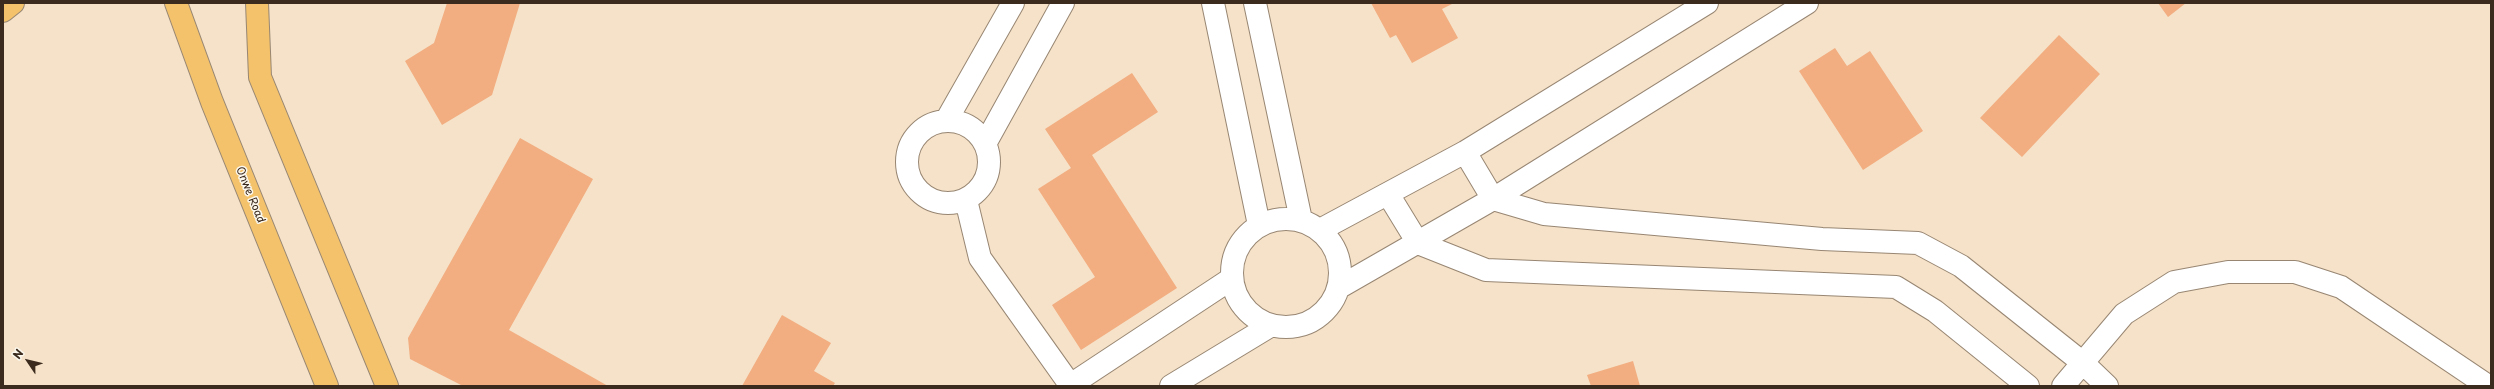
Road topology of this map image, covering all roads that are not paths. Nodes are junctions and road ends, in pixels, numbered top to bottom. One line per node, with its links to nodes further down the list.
1 (13, 3): 10 (main road)
2 (176, 3): 25 (main road, Onwe Road)
3 (256, 3): 26 (main road)
4 (1013, 3): 11 (lane)
5 (1063, 3): 12 (lane)
6 (1213, 3): 18 (lane)
7 (1255, 3): 17 (lane)
8 (1707, 3): 13 (lane)
9 (1807, 3): 15 (lane)
10 (3, 11)
11 (946, 121): 12 (lane); 16 (lane)
12 (985, 144): 16 (lane)
13 (1465, 152): 14 (lane); 15 (lane)
14 (1388, 194): 19 (lane); 20 (lane)
15 (1493, 199): 20 (lane); 24 (lane)
16 (966, 200): 27 (lane)
17 (1301, 220): 18 (lane); 19 (lane)
18 (1260, 225): 21 (lane)
19 (1320, 230): 22 (lane)
20 (1418, 243): 22 (lane); 29 (lane)
21 (1231, 280): 23 (lane); 27 (lane)
22 (1338, 288): 23 (lane)
23 (1270, 326): 28 (lane)
24 (2083, 364): 30 (lane); 31 (lane); 32 (lane)
25 (327, 386)
26 (387, 386)
27 (1070, 386)
28 (1171, 386)
29 (2028, 386)
30 (2063, 386)
31 (2107, 386)
32 (2488, 386)

